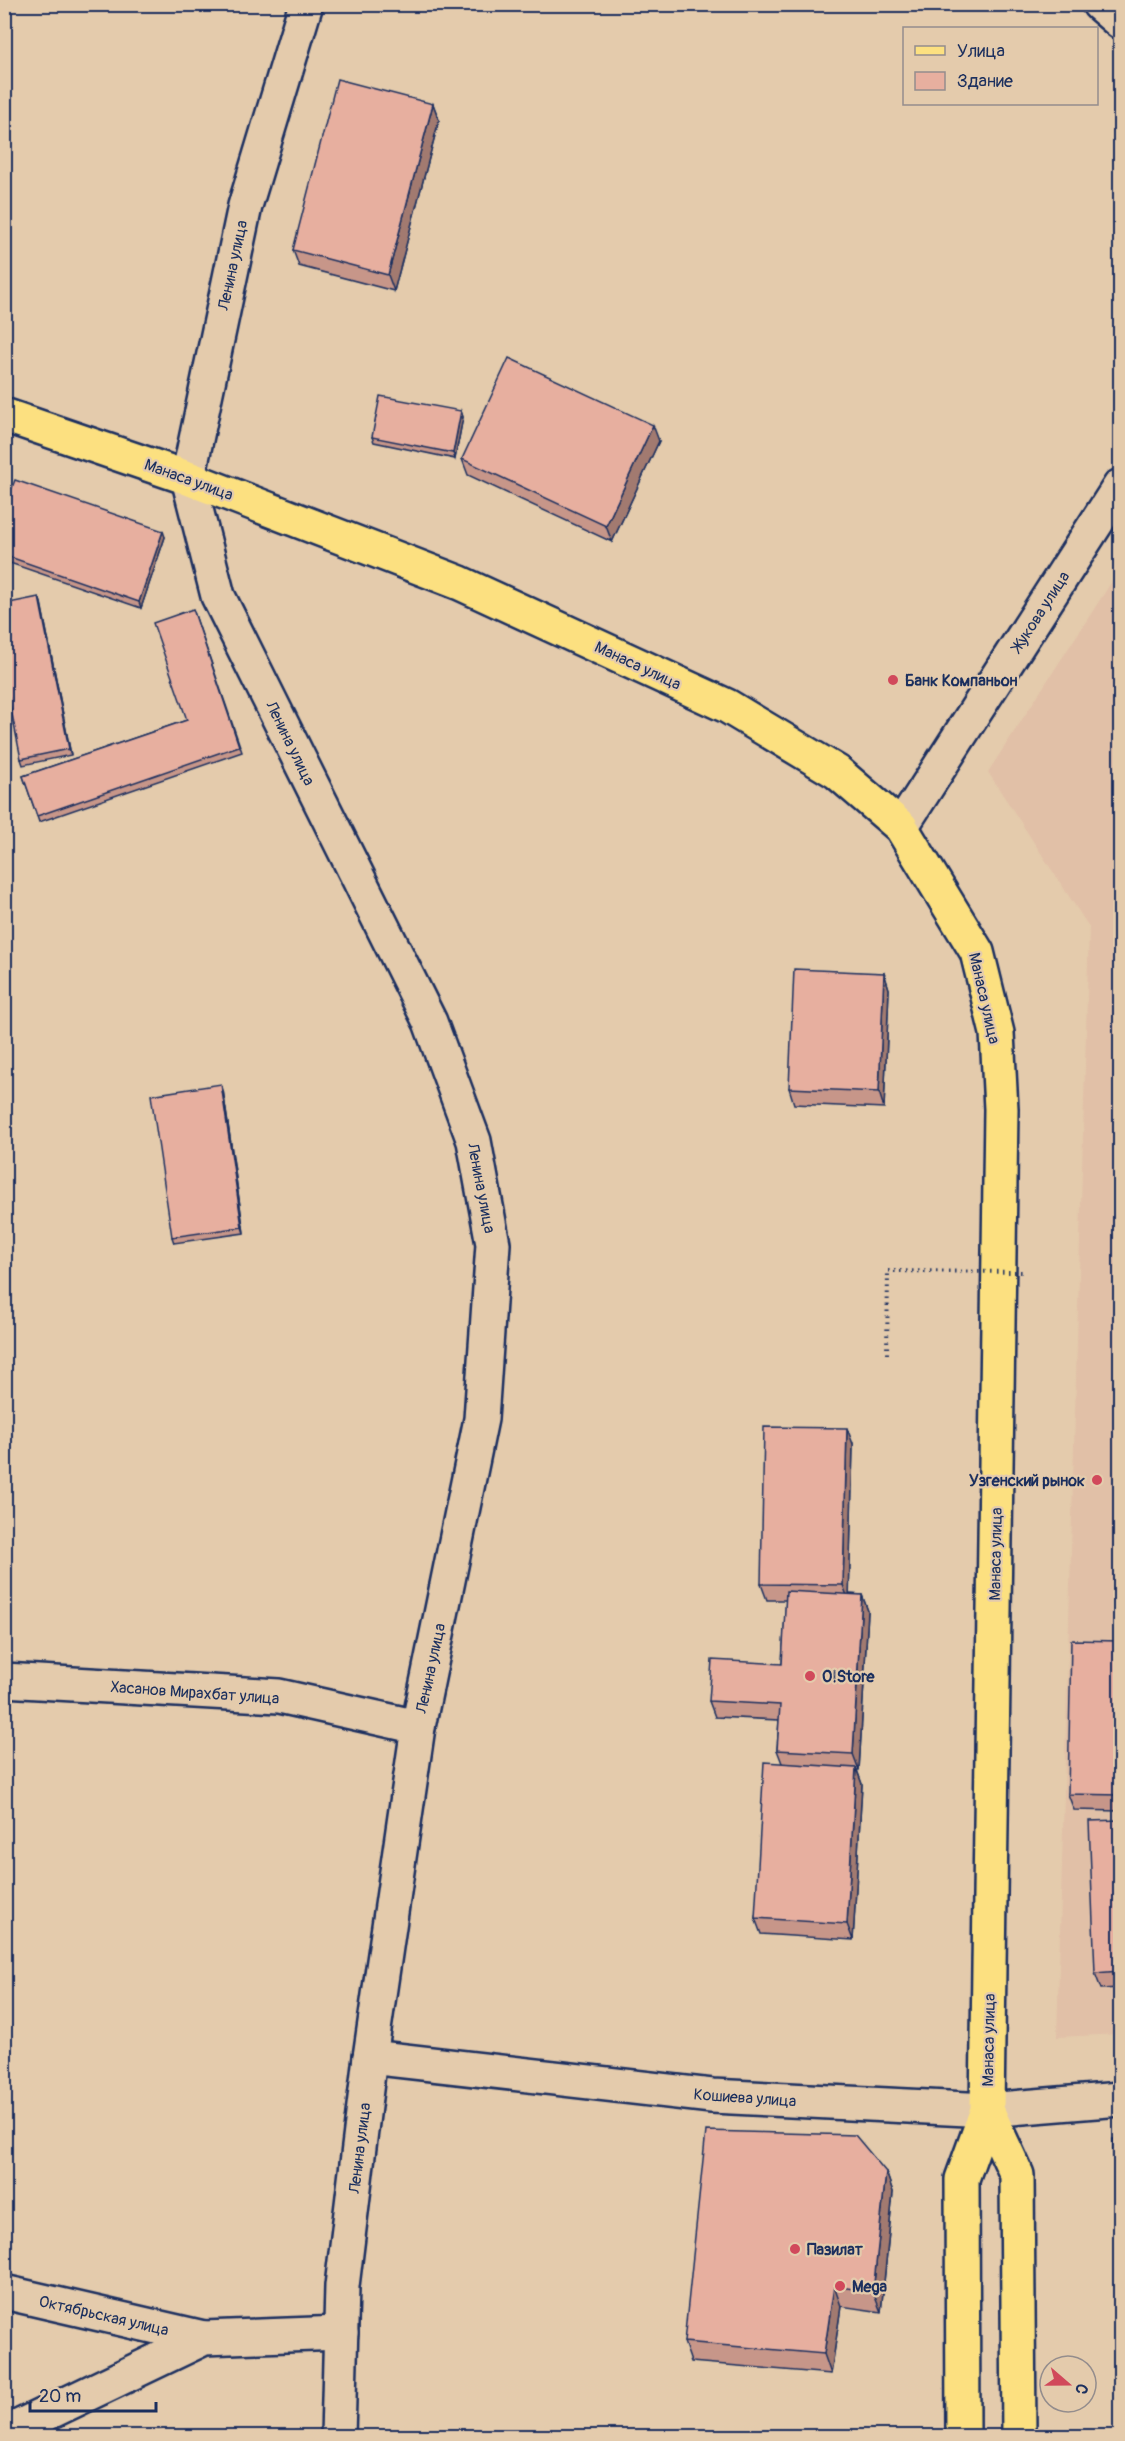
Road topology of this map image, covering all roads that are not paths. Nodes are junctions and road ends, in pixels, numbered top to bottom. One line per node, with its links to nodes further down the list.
1 (306, 4): 5 (street, Ленина улица)
2 (1099, 4): 3 (street)
3 (1120, 22)
4 (4, 415): 5 (main road, Манаса улица)
5 (188, 478): 7 (main road, Манаса улица); 9 (street, Ленина улица)
6 (1120, 486): 7 (street, Жукова улица)
7 (901, 827): 12 (main road, Манаса улица)
8 (4, 1680): 9 (street, Хасанов Мирахбат улица)
9 (418, 1727): 10 (street, Ленина улица)
10 (370, 2057): 12 (street, Кошиева улица); 14 (street, Ленина улица)
11 (1120, 2099): 12 (street, Кошиева улица)
12 (987, 2110): 18 (main road, Манаса улица); 19 (main road, Манаса улица)
13 (4, 2292): 15 (street, Октябрьская улица)
14 (341, 2333): 15 (street); 17 (street, Ленина улица)
15 (204, 2338): 16 (street)
16 (4, 2434)
17 (338, 2436)
18 (963, 2436)
19 (1019, 2436)

